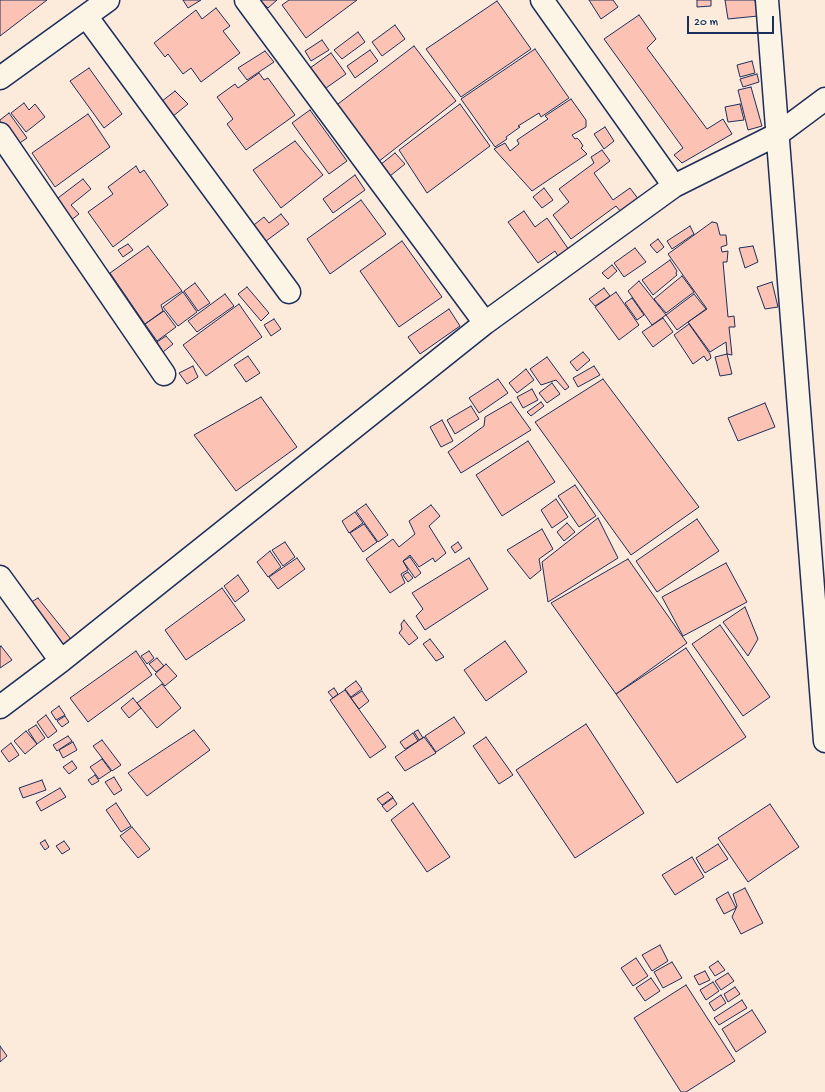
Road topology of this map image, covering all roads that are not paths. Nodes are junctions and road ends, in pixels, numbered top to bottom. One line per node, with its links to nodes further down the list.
1 (108, 0): 5 (street)
2 (246, 0): 12 (street)
3 (542, 0): 10 (street)
4 (767, 0): 9 (street)
5 (86, 16): 6 (street); 11 (street)
6 (0, 78)
7 (825, 99): 9 (street)
8 (0, 134): 13 (street)
9 (778, 134): 10 (street); 16 (street)
10 (674, 186): 12 (street)
11 (289, 292)
12 (485, 323): 15 (street)
13 (164, 374)
14 (0, 577): 15 (street)
15 (61, 662): 17 (street)
16 (823, 699): 18 (street)
17 (0, 708)
18 (825, 741)

